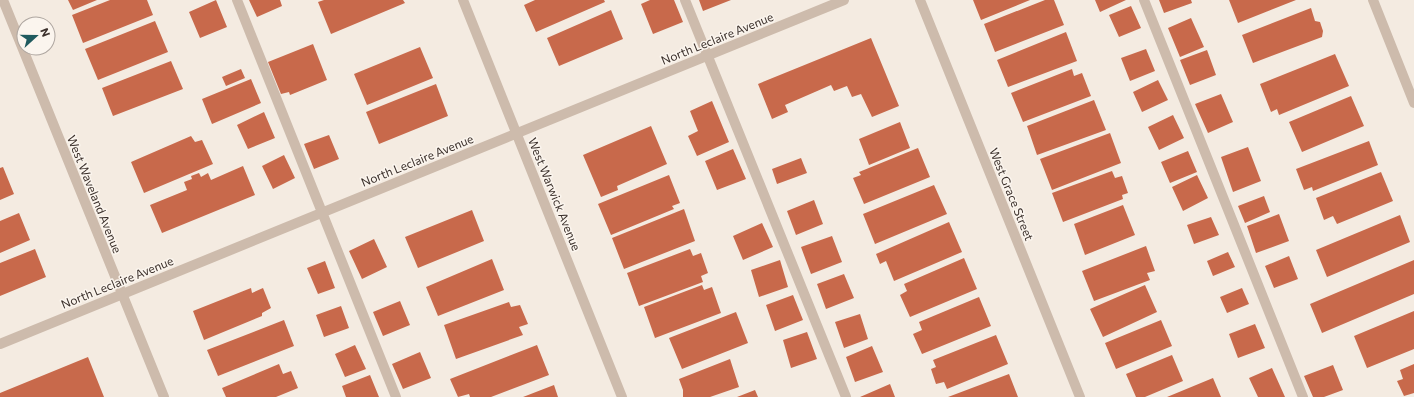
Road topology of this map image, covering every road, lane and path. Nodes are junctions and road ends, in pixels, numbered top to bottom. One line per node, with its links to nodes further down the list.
1 (3, 0): 13 (street, West Waveland Avenue)
2 (237, 0): 12 (street)
3 (463, 0): 11 (street, West Warwick Avenue)
4 (685, 0): 9 (street)
5 (844, 0): 9 (street, North Leclaire Avenue)
6 (920, 0): 19 (street, West Grace Street)
7 (1144, 0): 20 (street)
8 (1373, 0): 10 (street)
9 (707, 56): 11 (street, North Leclaire Avenue); 18 (street)
10 (1414, 103)
11 (517, 133): 12 (street, North Leclaire Avenue); 17 (street, West Warwick Avenue)
12 (322, 213): 13 (street, North Leclaire Avenue); 16 (street)
13 (122, 294): 14 (street, North Leclaire Avenue); 15 (street, West Waveland Avenue)
14 (0, 344)
15 (164, 397)
16 (396, 397)
17 (622, 397)
18 (846, 397)
19 (1080, 397)
20 (1303, 397)

